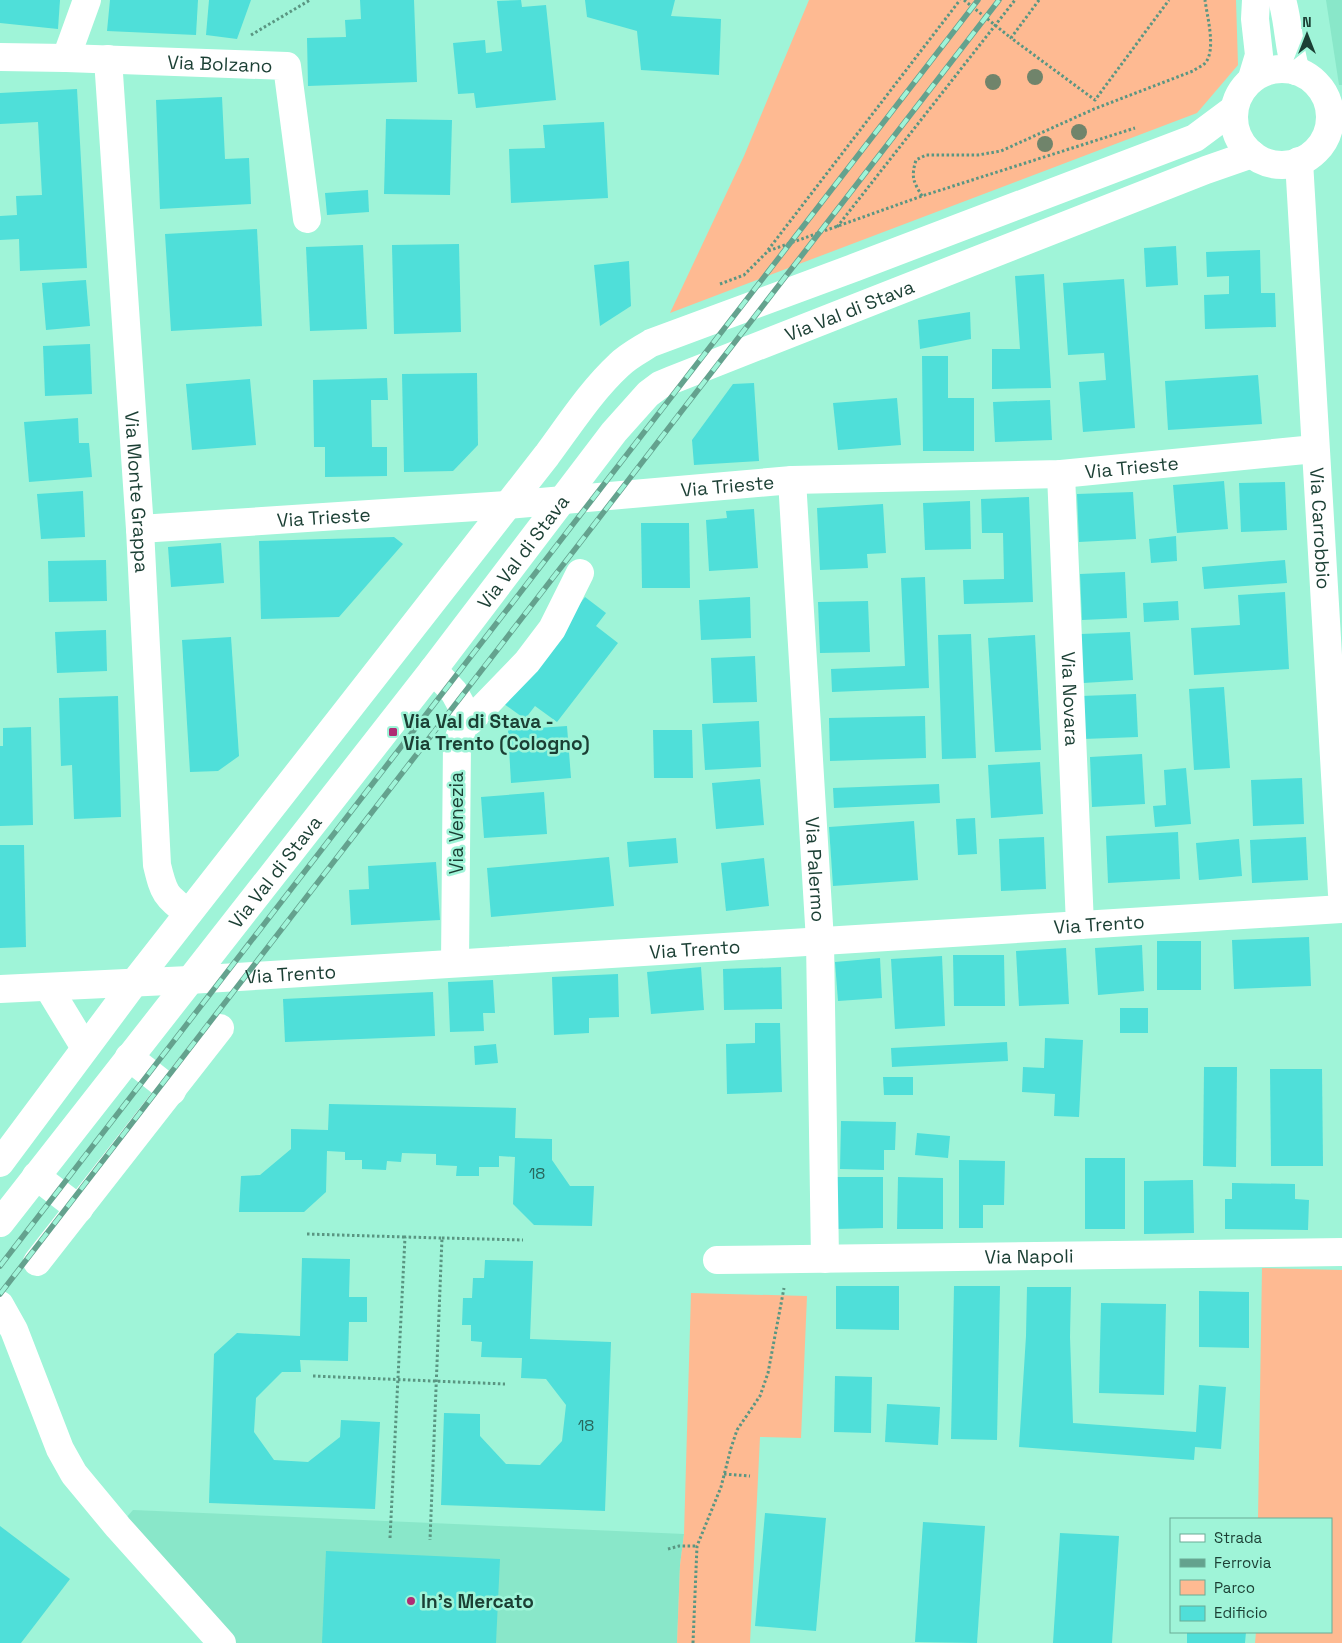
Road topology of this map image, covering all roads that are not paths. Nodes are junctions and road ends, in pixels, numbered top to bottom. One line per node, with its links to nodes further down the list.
1 (87, 0): 5 (street)
2 (1256, 0): 8 (street)
3 (1282, 0): 7 (street)
4 (0, 57): 5 (street, Via Bolzano)
5 (66, 58): 6 (street, Via Bolzano)
6 (108, 59): 14 (street, Via Bolzano); 20 (street, Via Monte Grappa)
7 (1296, 71): 8 (street); 9 (street)
8 (1252, 78): 10 (street)
9 (1332, 94): 11 (street)
10 (1234, 109): 12 (street); 19 (street, Via Val di Stava)
11 (1333, 139): 13 (street)
12 (1252, 154): 13 (street); 18 (street, Via Val di Stava)
13 (1300, 161): 15 (street, Via Carrobbio)
14 (308, 219)
15 (1316, 448): 16 (street, Via Trieste); 21 (street, Via Carrobbio)
16 (1061, 474): 17 (street, Via Trieste); 28 (street, Via Novara)
17 (792, 480): 18 (street, Via Trieste); 29 (street, Via Palermo)
18 (562, 499): 19 (street, Via Trieste); 23 (street, Via Val di Stava)
19 (507, 505): 20 (street, Via Trieste); 27 (street, Via Val di Stava)
20 (140, 529): 27 (street, Via Monte Grappa)
21 (1332, 560): 25 (street, Via Carrobbio)
22 (580, 573): 24 (street, Via Venezia)
23 (433, 670): 24 (street); 31 (street, Via Val di Stava)
24 (470, 721): 30 (street, Via Venezia)
25 (1342, 894)
26 (1342, 909): 28 (street, Via Trento)
27 (188, 913): 32 (street, Via Val di Stava)
28 (1080, 925): 29 (street, Via Trento)
29 (820, 941): 30 (street, Via Trento); 44 (street, Via Palermo)
30 (455, 963): 31 (street, Via Trento)
31 (189, 980): 32 (street, Via Trento); 37 (street, Via Val di Stava)
32 (134, 983): 33 (street, Via Trento); 36 (street, Via Val di Stava)
33 (48, 987): 34 (street, Via Trento); 36 (street)
34 (0, 990)
35 (220, 1028): 38 (street)
36 (85, 1048): 39 (street, Via Val di Stava)
37 (129, 1058): 38 (street); 40 (street, Via Val di Stava)
38 (172, 1090): 41 (street)
39 (0, 1163)
40 (36, 1176): 41 (street); 42 (street, Via Val di Stava)
41 (79, 1210): 46 (street)
42 (0, 1223)
43 (1342, 1252): 44 (street, Via Napoli)
44 (825, 1259): 45 (street, Via Napoli)
45 (717, 1260)
46 (38, 1262)
47 (0, 1306): 48 (street)
48 (222, 1643)

